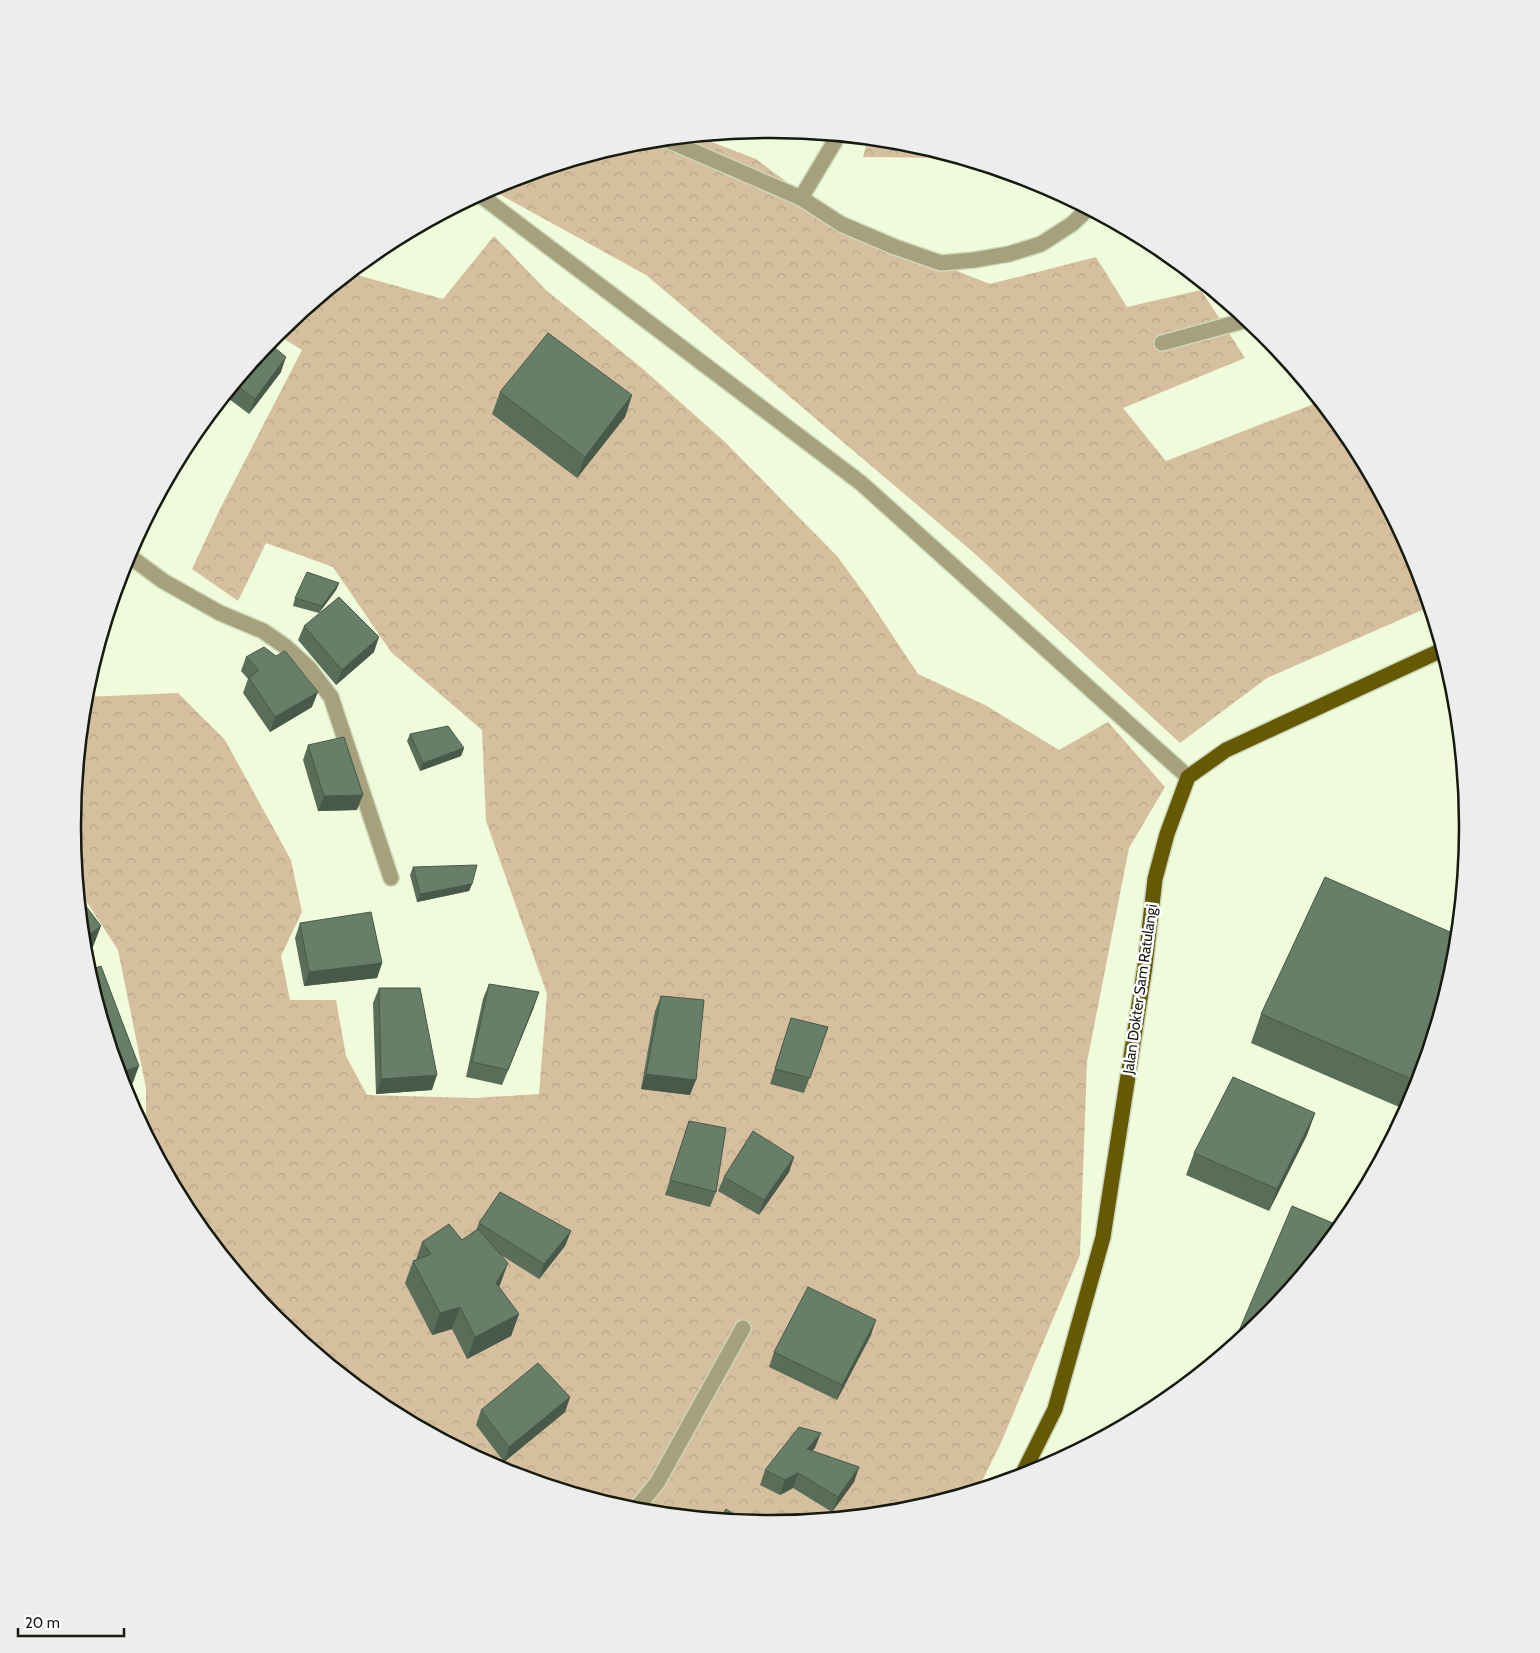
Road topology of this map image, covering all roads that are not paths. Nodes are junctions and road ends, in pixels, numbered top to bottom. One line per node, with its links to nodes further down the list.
1 (835, 141): 3 (street)
2 (677, 144): 3 (street)
3 (801, 198): 5 (street)
4 (486, 199): 10 (street)
5 (1083, 213)
6 (1239, 322): 7 (street)
7 (1162, 343)
8 (135, 560): 11 (street)
9 (1436, 653): 10 (main road)
10 (1188, 777): 13 (main road, Jalan Dokter Sam Ratulangi)
11 (391, 878)
12 (743, 1328): 14 (street)
13 (1027, 1466)
14 (641, 1503)

